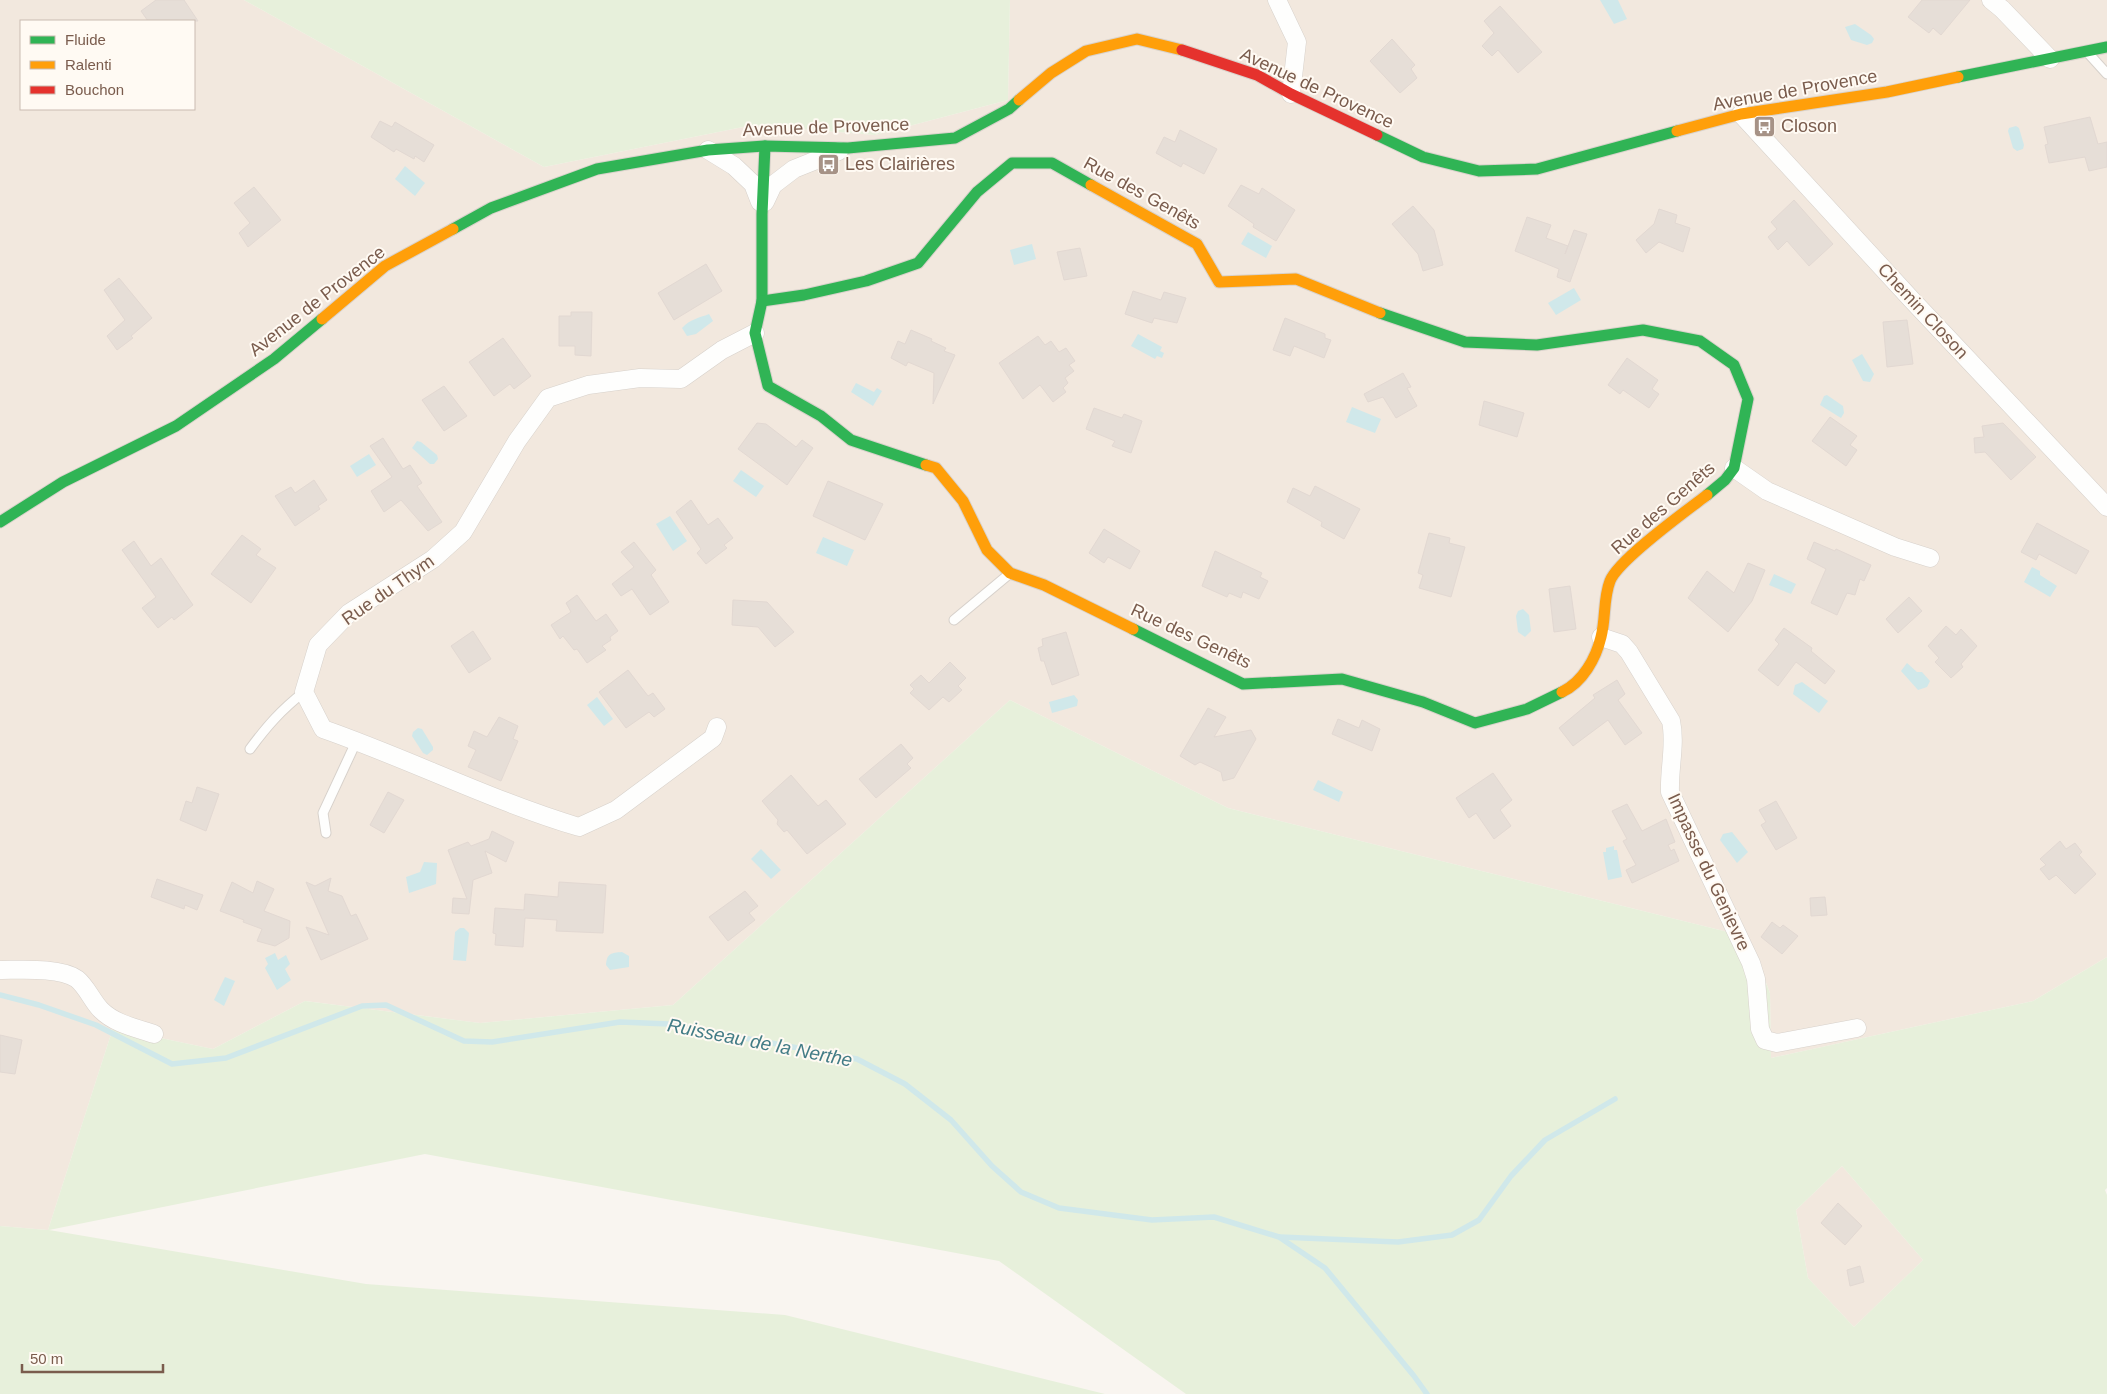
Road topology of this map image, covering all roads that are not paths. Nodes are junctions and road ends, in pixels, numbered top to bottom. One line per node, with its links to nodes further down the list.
1 (1277, 0): 7 (street)
2 (1991, 0): 5 (street)
3 (2107, 47): 4 (street, Avenue de Provence)
4 (2086, 51): 5 (street, Avenue de Provence); 6 (lane)
5 (2050, 59): 8 (street, Avenue de Provence)
6 (2107, 74)
7 (1292, 94): 8 (street, Avenue de Provence); 10 (street, Avenue de Provence)
8 (1741, 114): 16 (street, Chemin Closon)
9 (765, 146): 10 (street, Avenue de Provence); 11 (street, Avenue de Provence); 12 (street, Rue des Genêts)
10 (848, 148): 12 (street)
11 (708, 150): 12 (street); 17 (street, Avenue de Provence)
12 (762, 207): 13 (street, Rue des Genêts)
13 (762, 301): 14 (street, Rue des Genêts); 15 (street, Rue des Genêts)
14 (755, 333): 19 (street, Rue des Genêts); 22 (street, Rue du Thym)
15 (1734, 468): 18 (street); 21 (street, Rue des Genêts)
16 (2107, 508)
17 (0, 522)
18 (1930, 558)
19 (1010, 573): 20 (lane); 21 (street, Rue des Genêts)
20 (954, 620)
21 (1601, 637): 28 (street, Impasse du Genievre)
22 (304, 692): 24 (street); 25 (lane)
23 (717, 727): 24 (street)
24 (357, 740): 26 (lane)
25 (250, 749)
26 (326, 833)
27 (0, 970): 29 (street)
28 (1857, 1028)
29 (154, 1034)

